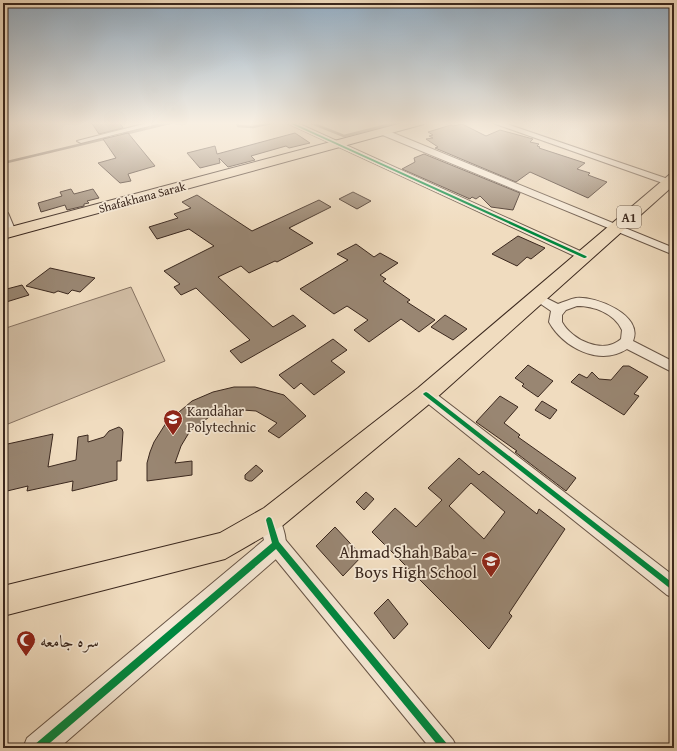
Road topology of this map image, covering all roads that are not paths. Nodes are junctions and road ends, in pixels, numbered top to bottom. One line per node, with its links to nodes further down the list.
1 (289, 157): 8 (main road, Shafakhana Sarak)
2 (367, 157): 10 (street)
3 (444, 157): 7 (street)
4 (598, 157): 5 (street)
5 (672, 182): 7 (main road, A1)
6 (3, 213): 8 (street)
7 (616, 228): 9 (street); 10 (main road, A1)
8 (7, 233)
9 (674, 252)
10 (585, 257): 11 (main road)
11 (538, 298): 12 (street); 15 (main road)
12 (558, 309): 13 (street); 13 (street)
13 (627, 343): 14 (street)
14 (674, 368)
15 (426, 394): 16 (main road); 17 (street)
16 (272, 532): 18 (main road); 19 (street); 20 (street)
17 (674, 588)
18 (3, 600)
19 (36, 748)
20 (446, 748)

